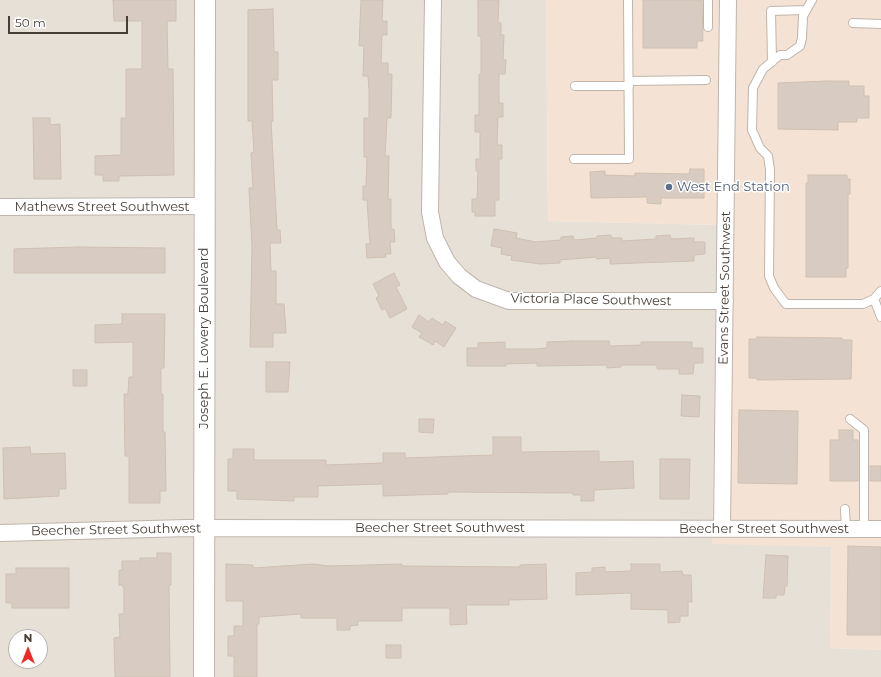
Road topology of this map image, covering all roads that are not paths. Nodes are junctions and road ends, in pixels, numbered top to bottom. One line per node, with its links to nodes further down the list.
1 (205, 0): 16 (street, Joseph E. Lowery Boulevard)
2 (433, 0): 20 (street, Victoria Place Southwest)
3 (628, 0): 13 (lane)
4 (708, 0): 10 (lane)
5 (728, 0): 20 (street, Evans Street Southwest)
6 (812, 0): 7 (lane)
7 (806, 10): 11 (lane); 11 (lane)
8 (852, 23): 9 (lane)
9 (881, 24)
10 (708, 26)
11 (772, 62): 19 (lane)
12 (706, 80): 13 (lane)
13 (629, 84): 14 (lane); 15 (lane)
14 (574, 86)
15 (574, 159)
16 (204, 206): 17 (street, Mathews Street Southwest); 24 (street, Joseph E. Lowery Boulevard)
17 (0, 208)
18 (881, 291): 19 (lane)
19 (874, 299): 21 (lane)
20 (725, 301): 25 (street, Evans Street Southwest)
21 (881, 317)
22 (850, 419): 27 (lane)
23 (845, 509): 26 (lane)
24 (204, 528): 25 (street, Beecher Street Southwest); 29 (street, Beecher Street Southwest); 30 (street, Joseph E. Lowery Boulevard)
25 (722, 529): 26 (street, Beecher Street Southwest)
26 (846, 529): 27 (street, Beecher Street Southwest)
27 (864, 529): 28 (street, Beecher Street Southwest)
28 (881, 529)
29 (0, 533)
30 (204, 677)

